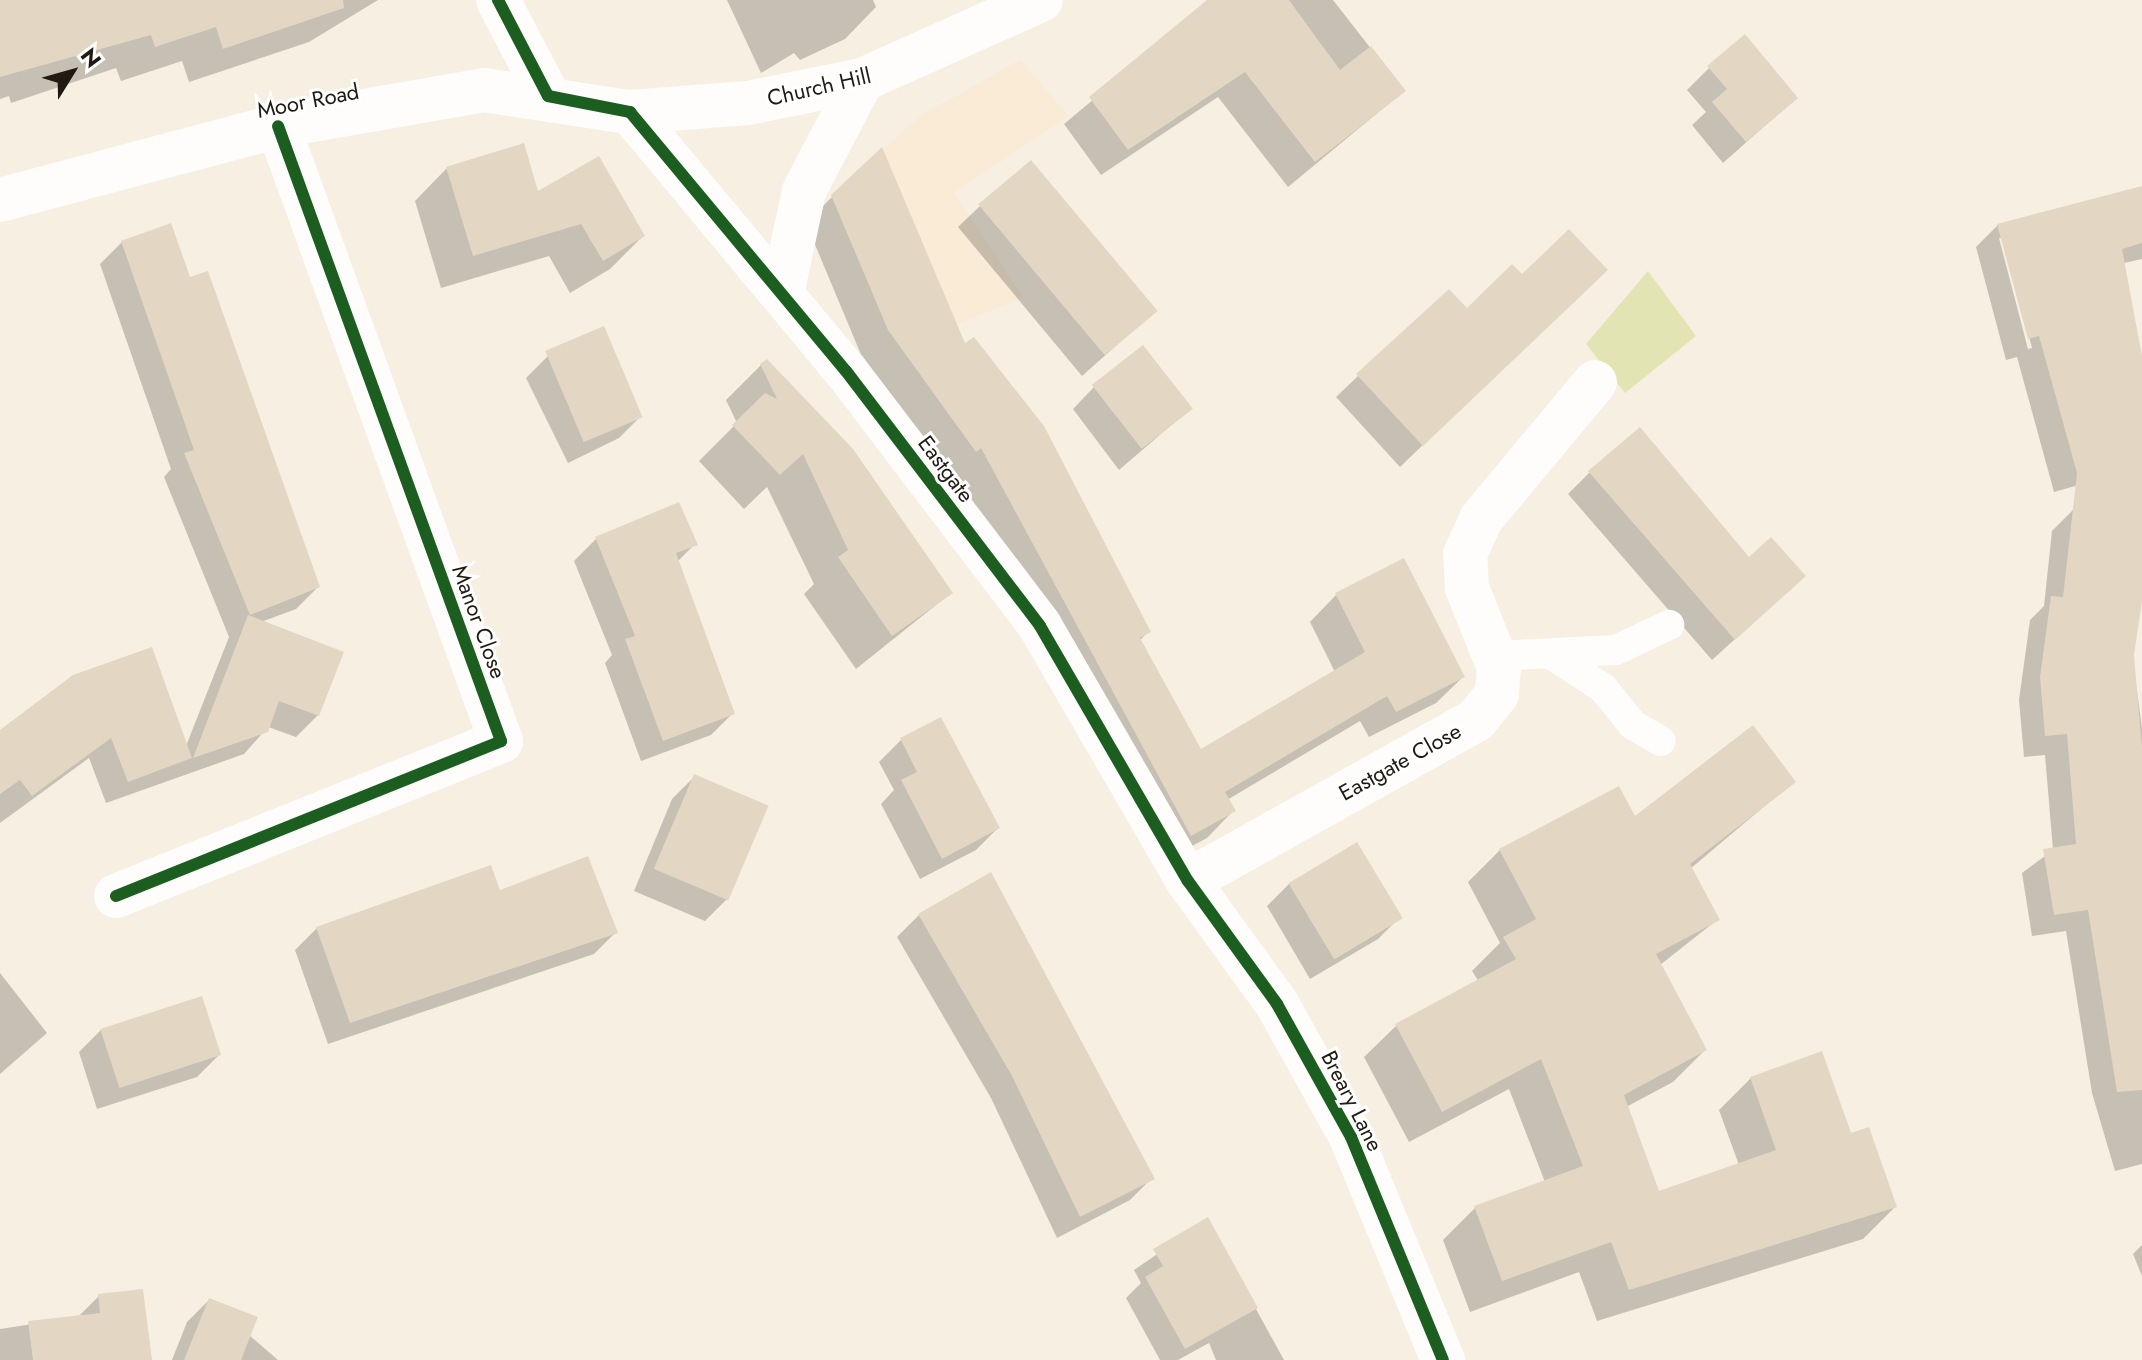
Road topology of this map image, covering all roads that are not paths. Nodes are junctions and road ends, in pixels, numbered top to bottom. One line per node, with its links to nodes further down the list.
1 (498, 0): 4 (street)
2 (1041, 0): 3 (street, Church Hill)
3 (862, 80): 5 (street, Church Hill); 8 (street)
4 (548, 96): 5 (street, Moor Road); 6 (street, Moor Road)
5 (630, 112): 8 (street, Eastgate)
6 (278, 126): 7 (street, Moor Road); 15 (street, Manor Close)
7 (0, 200)
8 (782, 293): 14 (street, Eastgate)
9 (1595, 382): 12 (street, Eastgate Close)
10 (1669, 625): 11 (lane)
11 (1552, 655): 12 (lane); 13 (lane)
12 (1496, 656): 14 (street, Eastgate Close)
13 (1661, 741)
14 (1188, 881): 16 (street, Breary Lane)
15 (116, 896)
16 (1443, 1360)

